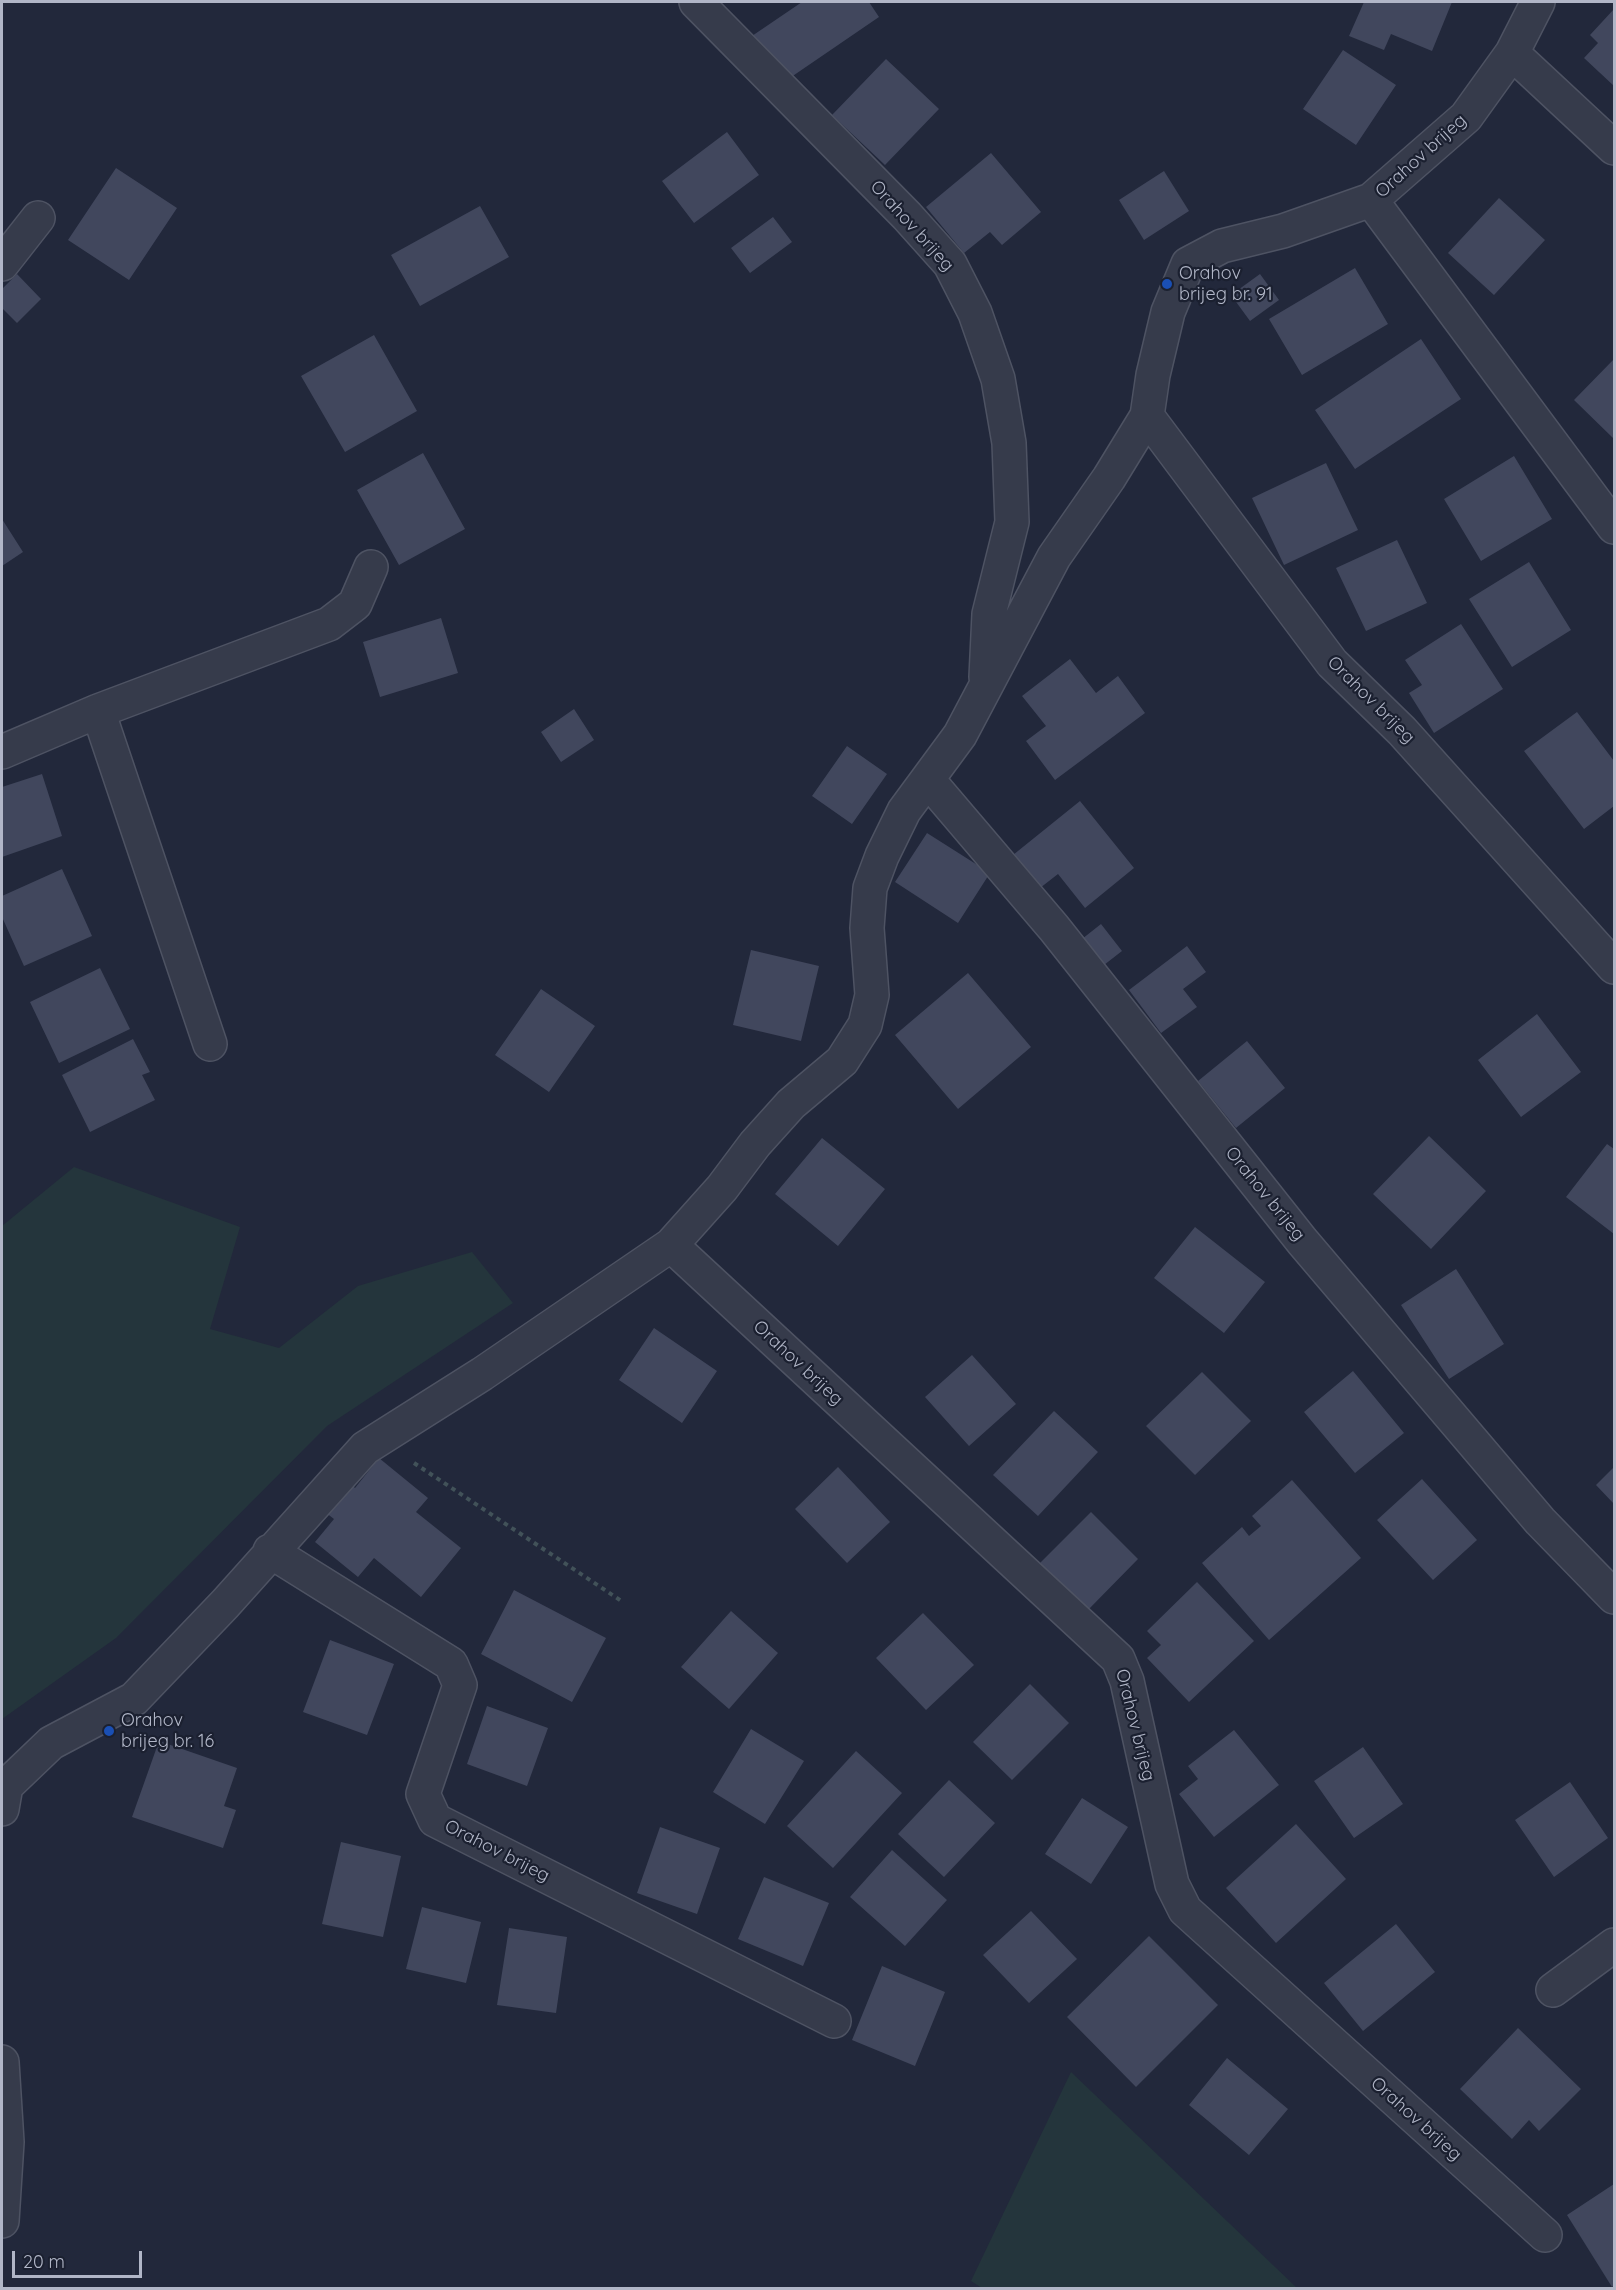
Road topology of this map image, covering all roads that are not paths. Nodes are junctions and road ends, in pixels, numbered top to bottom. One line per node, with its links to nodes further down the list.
1 (696, 2): 11 (street, Orahov brijeg)
2 (1538, 2): 3 (street, Orahov brijeg)
3 (1512, 53): 4 (street); 5 (street, Orahov brijeg)
4 (1614, 148)
5 (1371, 200): 8 (street, Orahov brijeg); 9 (street, Orahov brijeg)
6 (38, 218): 7 (street)
7 (2, 264)
8 (1147, 416): 11 (street, Orahov brijeg); 15 (street, Orahov brijeg)
9 (1614, 527)
10 (371, 567): 12 (street)
11 (986, 688): 14 (street, Orahov brijeg)
12 (98, 711): 13 (street); 16 (street)
13 (2, 752)
14 (928, 780): 17 (street, Orahov brijeg); 19 (street, Orahov brijeg)
15 (1614, 967)
16 (210, 1044)
17 (671, 1245): 18 (street, Orahov brijeg); 26 (street, Orahov brijeg)
18 (270, 1551): 20 (street, Orahov brijeg); 23 (street, Orahov brijeg)
19 (1614, 1597)
20 (2, 1809)
21 (1614, 1945): 22 (street)
22 (1553, 1990)
23 (834, 2021)
24 (2, 2062): 25 (street)
25 (2, 2221)
26 (1545, 2235)

